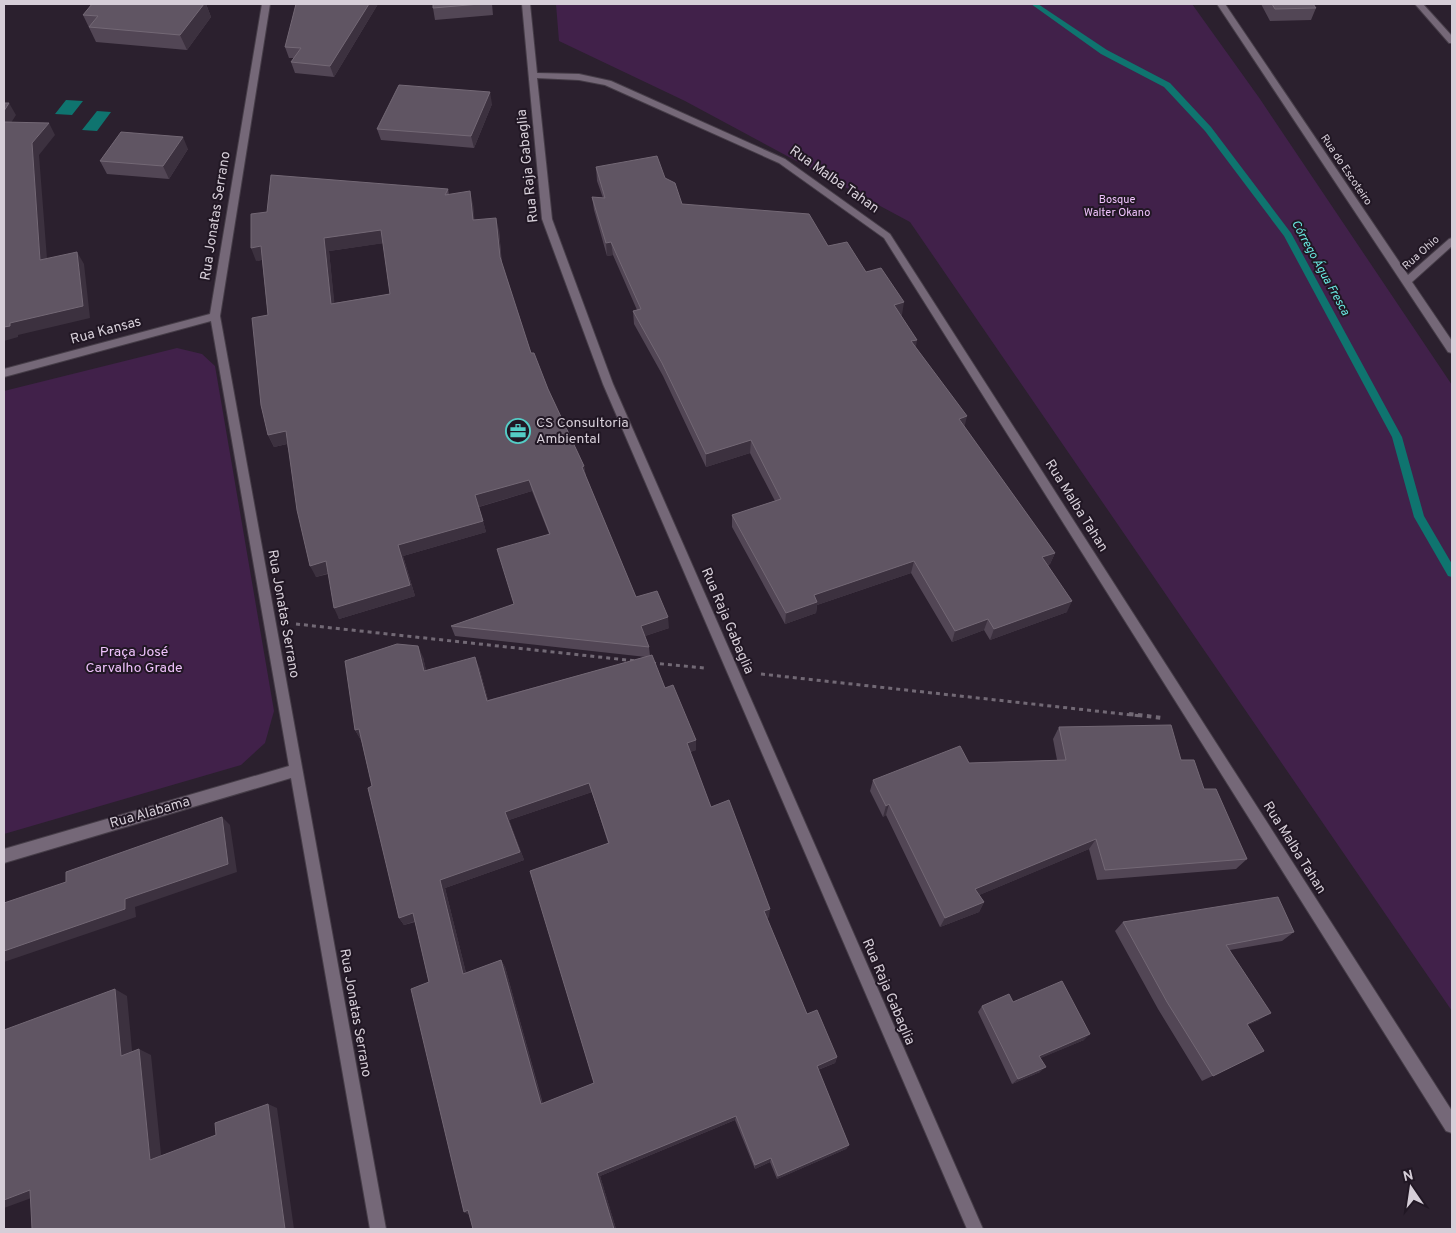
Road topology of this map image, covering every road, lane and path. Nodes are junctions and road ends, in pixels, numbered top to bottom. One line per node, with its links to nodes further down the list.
1 (266, 4): 9 (street, Rua Jonatas Serrano)
2 (526, 4): 6 (street, Rua Raja Gabaglia)
3 (1221, 4): 8 (street, Rua do Escoteiro)
4 (1419, 4): 5 (street)
5 (1452, 41)
6 (534, 75): 14 (street, Rua Malba Tahan); 16 (street, Rua Raja Gabaglia)
7 (1452, 241): 8 (street, Rua Ohio)
8 (1406, 282): 10 (street, Rua do Escoteiro)
9 (215, 316): 11 (street, Rua Kansas); 12 (street, Rua Jonatas Serrano)
10 (1452, 349)
11 (4, 373)
12 (296, 770): 13 (street, Rua Alabama); 15 (street, Rua Jonatas Serrano)
13 (4, 856)
14 (1452, 1125)
15 (378, 1229)
16 (974, 1229)

